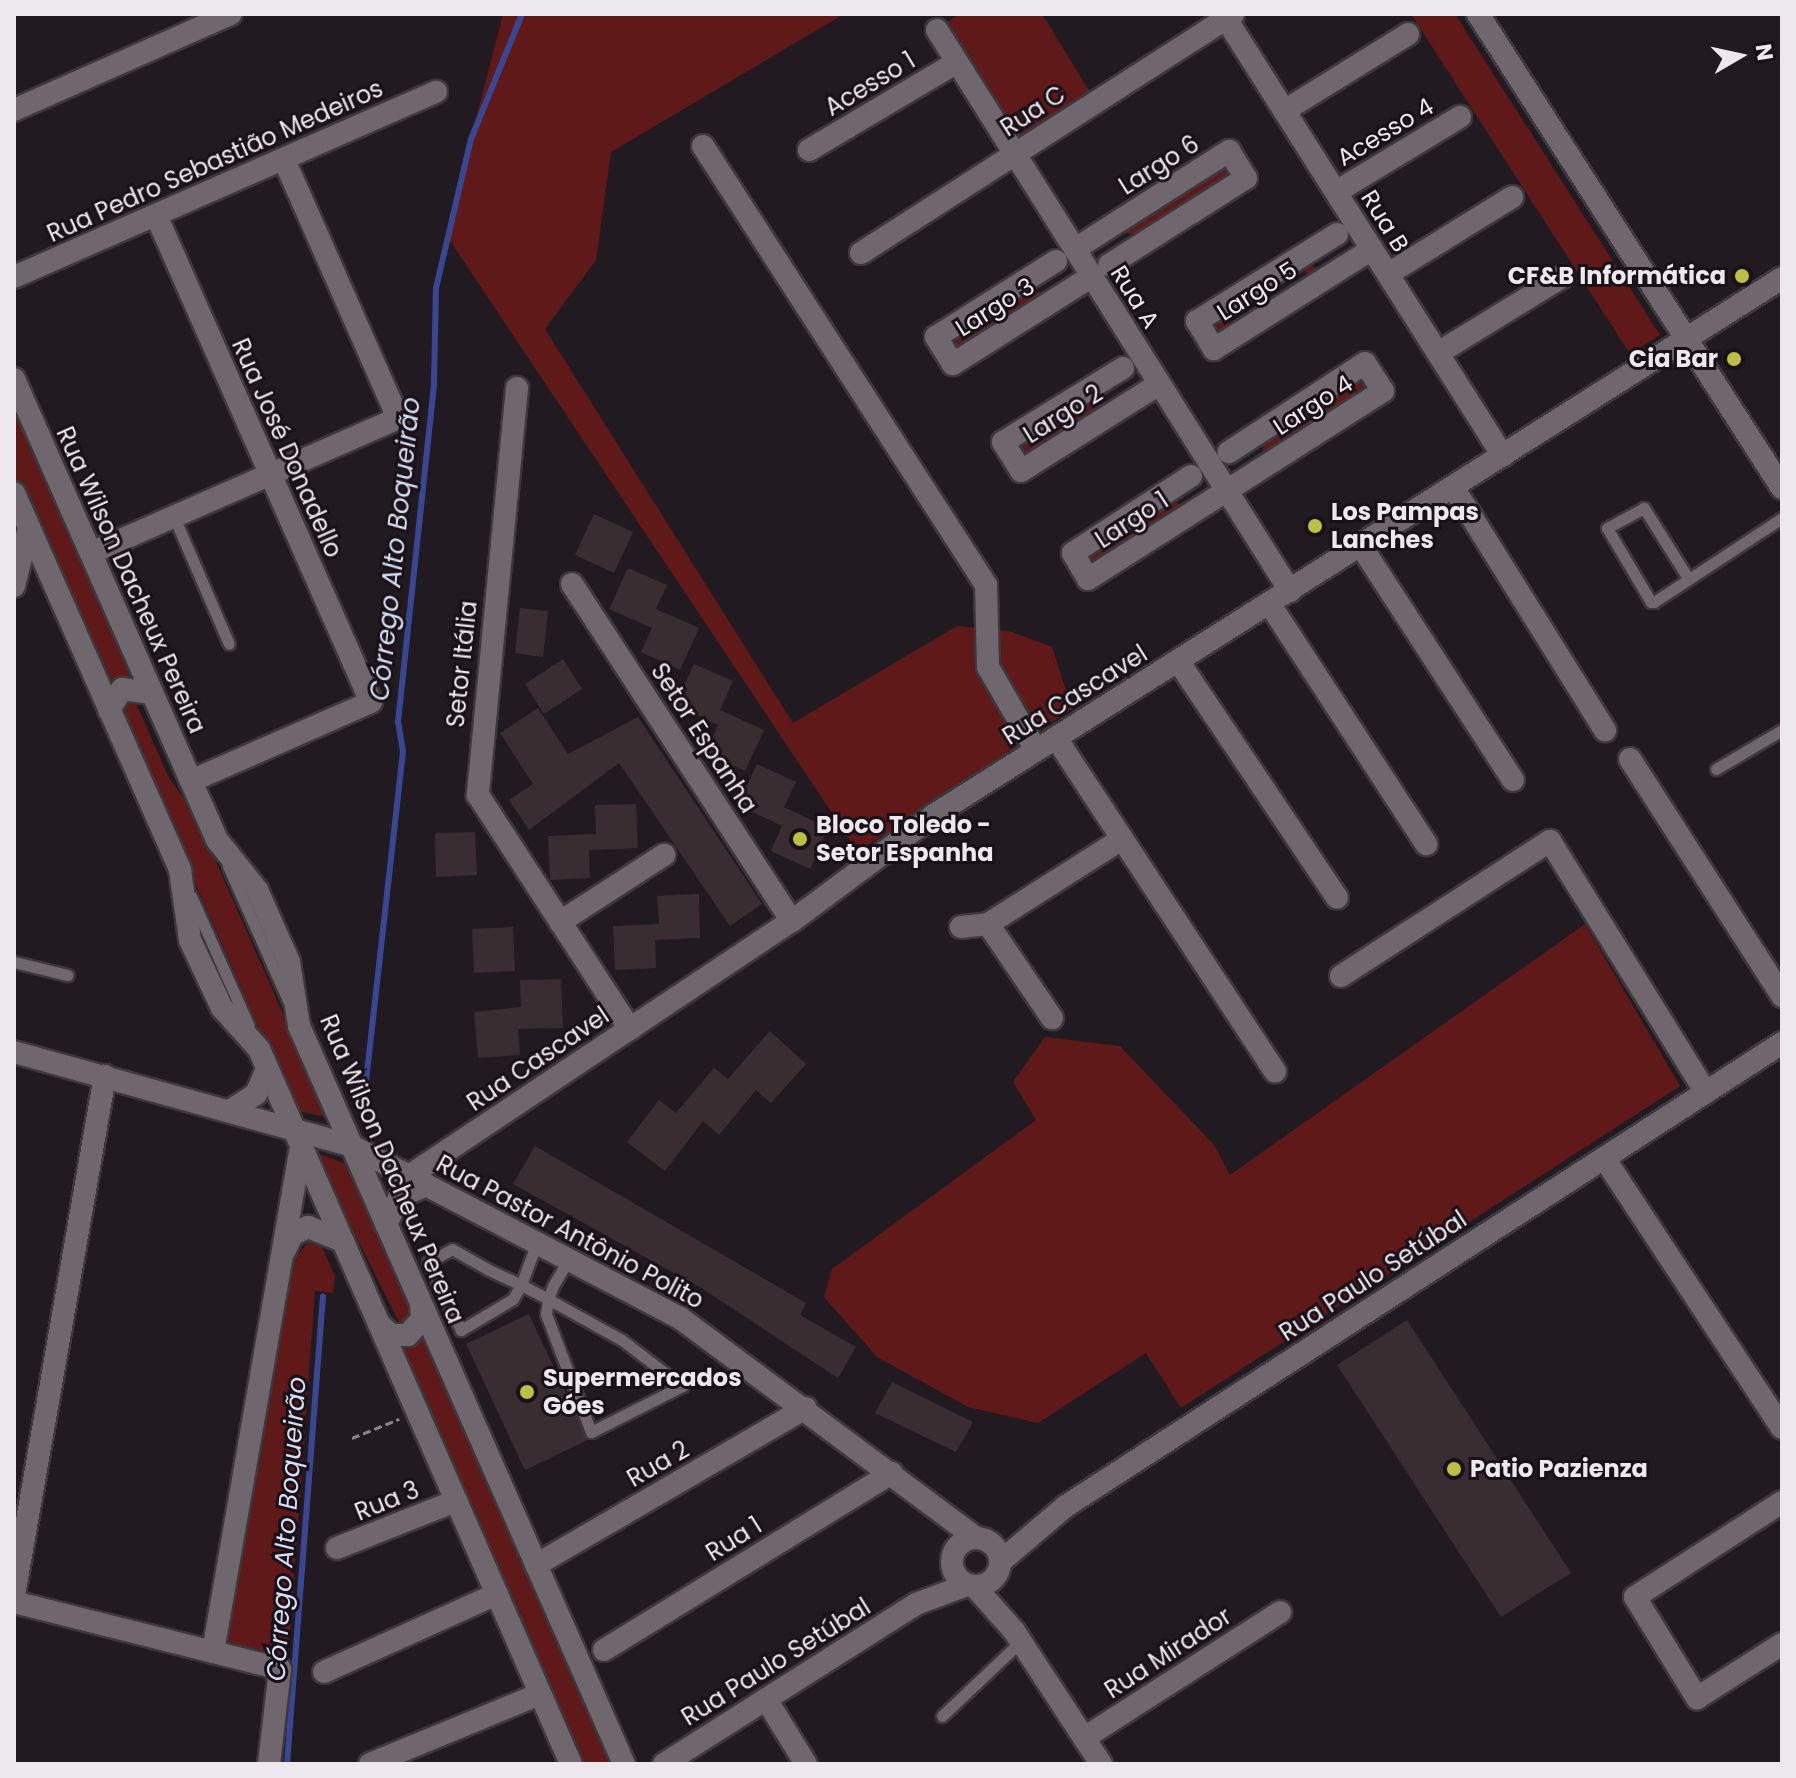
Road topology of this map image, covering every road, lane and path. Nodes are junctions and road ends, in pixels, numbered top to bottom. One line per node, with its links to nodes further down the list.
1 (231, 14): 8 (street)
2 (1478, 14): 33 (street)
3 (1227, 15): 9 (street, Rua B); 13 (street, Rua C)
4 (937, 30): 6 (street, Rua A)
5 (1408, 34): 9 (street)
6 (957, 62): 12 (street, Acesso 1); 13 (street, Rua A)
7 (436, 92): 14 (street, Rua Pedro Sebastião Medeiros)
8 (14, 110)
9 (1284, 111): 15 (street, Rua B)
10 (1460, 117): 15 (street, Acesso 4)
11 (703, 146): 70 (street)
12 (809, 150)
13 (1015, 154): 22 (street, Rua C); 23 (street, Rua A)
14 (284, 159): 17 (street, Rua Pedro Sebastião Medeiros); 44 (street)
15 (1336, 192): 21 (street, Rua B)
16 (1512, 197): 27 (street)
17 (156, 215): 28 (street, Rua Pedro Sebastião Medeiros); 44 (street, Rua José Donadello)
18 (1098, 234): 20 (street); 20 (street, Largo 6); 23 (street, Largo 6)
19 (1337, 234): 24 (street, Largo 5)
20 (1144, 243): 26 (street, Largo 6)
21 (1372, 249): 25 (street, Largo 5); 27 (street, Rua B)
22 (861, 253)
23 (1065, 255): 26 (street, Rua A); 31 (street, Largo 3)
24 (1300, 258): 25 (street); 25 (street, Largo 5)
25 (1339, 270)
26 (1100, 271): 32 (street, Largo 3); 37 (street, Rua A)
27 (1388, 274): 34 (street, Rua B)
28 (14, 277)
29 (1562, 277): 34 (street)
30 (1782, 278): 33 (street, Rua Cascavel)
31 (1021, 283): 32 (street); 32 (street, Largo 3)
32 (1064, 294)
33 (1687, 340): 43 (street, Rua Cascavel); 47 (street)
34 (1438, 353): 43 (street, Rua B)
35 (1123, 368): 39 (street, Largo 2)
36 (14, 379): 57 (street, Rua Wilson Dacheux Pereira)
37 (1159, 384): 40 (street, Largo 2); 49 (street, Rua A)
38 (517, 388): 80 (street, Setor Itália)
39 (1087, 390): 40 (street); 40 (street, Largo 2)
40 (1125, 405)
41 (1255, 434): 42 (street, Largo 4); 45 (street); 45 (street, Largo 4)
42 (1229, 452)
43 (1503, 456): 48 (street, Rua Cascavel)
44 (270, 474): 53 (street); 74 (street, Rua José Donadello)
45 (1253, 474): 49 (street, Largo 4)
46 (1191, 476): 50 (street, Largo 1)
47 (1781, 483)
48 (1453, 487): 56 (street, Rua Cascavel); 67 (street)
49 (1226, 490): 52 (street, Largo 1); 61 (street, Rua A)
50 (1166, 492): 52 (street); 52 (street, Largo 1)
51 (14, 493): 55 (street)
52 (1201, 506)
53 (174, 517): 57 (street); 63 (lane)
54 (1782, 518): 58 (lane)
55 (29, 527): 60 (street); 66 (street)
56 (1361, 546): 61 (street, Rua Cascavel); 73 (street)
57 (91, 553): 65 (street, Rua Wilson Dacheux Pereira)
58 (1688, 578): 58 (lane)
59 (572, 584): 79 (street, Setor Espanha)
60 (14, 586)
61 (1290, 591): 62 (street, Rua Cascavel)
62 (1269, 603): 64 (street, Rua Cascavel); 76 (street)
63 (229, 644)
64 (1178, 661): 69 (street, Rua Cascavel); 78 (street)
65 (152, 693): 66 (street); 74 (street, Rua Wilson Dacheux Pereira)
66 (109, 710): 91 (street)
67 (1605, 730)
68 (1782, 730): 72 (lane)
69 (1056, 738): 70 (street, Rua Cascavel); 75 (street)
70 (1036, 750): 79 (street, Rua Cascavel)
71 (1630, 759): 86 (street)
72 (1716, 769)
73 (1513, 780)
74 (191, 781): 97 (street, Rua Wilson Dacheux Pereira)
75 (1122, 839): 81 (street); 92 (street)
76 (1426, 844)
77 (664, 855): 80 (street)
78 (1337, 898)
79 (792, 921): 88 (street, Rua Cascavel)
80 (560, 922): 88 (street, Setor Itália)
81 (988, 924): 82 (street); 87 (street)
82 (961, 927)
83 (14, 962): 84 (lane)
84 (67, 975)
85 (1341, 976): 94 (street)
86 (1782, 996)
87 (1052, 1018)
88 (630, 1029): 99 (street, Rua Cascavel)
89 (1782, 1043): 94 (street, Rua Paulo Setúbal)
90 (14, 1052): 93 (street, Rua Pastor Antônio Polito)
91 (263, 1059): 95 (street); 96 (street)
92 (1275, 1072)
93 (105, 1076): 95 (street, Rua Pastor Antônio Polito); 124 (street)
94 (1706, 1093): 98 (street, Rua Paulo Setúbal)
95 (233, 1109): 96 (street, Rua Pastor Antônio Polito)
96 (296, 1135): 97 (street, Rua Pastor Antônio Polito); 101 (street); 103 (street)
97 (352, 1146): 99 (street, Rua Pastor Antônio Polito); 100 (street, Rua Wilson Dacheux Pereira)
98 (1604, 1158): 111 (street); 121 (street, Rua Paulo Setúbal)
99 (418, 1180): 100 (street, Rua Cascavel); 102 (street, Rua Pastor Antônio Polito)
100 (386, 1224): 107 (street, Rua Wilson Dacheux Pereira)
101 (343, 1241): 103 (street); 108 (street)
102 (537, 1242): 104 (street, Rua Pastor Antônio Polito); 105 (lane)
103 (285, 1251): 131 (street)
104 (569, 1258): 106 (lane); 109 (street, Rua Pastor Antônio Polito)
105 (521, 1285): 105 (lane); 106 (lane)
106 (548, 1299): 106 (lane)
107 (421, 1305): 108 (street); 120 (street, Rua Wilson Dacheux Pereira)
108 (379, 1324): 110 (street)
109 (806, 1408): 113 (street, Rua Pastor Antônio Polito); 120 (street, Rua 2)
110 (417, 1412): 112 (path); 115 (street)
111 (1782, 1428)
112 (352, 1438)
113 (892, 1473): 114 (street, Rua Pastor Antônio Polito); 130 (street, Rua 1)
114 (921, 1498): 117 (street, Rua Pastor Antônio Polito); 119 (street, Rua Pastor Antônio Polito)
115 (456, 1501): 118 (street, Rua 3); 123 (street)
116 (1782, 1502): 129 (street)
117 (976, 1538): 119 (street); 121 (street)
118 (337, 1548)
119 (952, 1562): 122 (street); 126 (street, Rua Paulo Setúbal)
120 (536, 1565): 141 (street, Rua Wilson Dacheux Pereira)
121 (999, 1568): 122 (street); 128 (street)
122 (971, 1586): 126 (street, Rua Paulo Setúbal); 128 (street)
123 (497, 1594): 132 (street); 133 (street)
124 (14, 1595)
125 (14, 1602): 131 (street)
126 (916, 1604): 134 (street, Rua Paulo Setúbal)
127 (1280, 1612): 136 (street, Rua Mirador)
128 (1018, 1636): 135 (lane); 136 (street)
129 (1782, 1644)
130 (604, 1650)
131 (213, 1652): 138 (street)
132 (324, 1672)
133 (540, 1694): 139 (street); 140 (street)
134 (766, 1699): 137 (street, Rua Paulo Setúbal); 142 (street)
135 (942, 1716)
136 (1084, 1738): 143 (street)
137 (672, 1762)
138 (269, 1764)
139 (370, 1764)
140 (571, 1764)
141 (624, 1764)
142 (806, 1764)
143 (1101, 1764)

